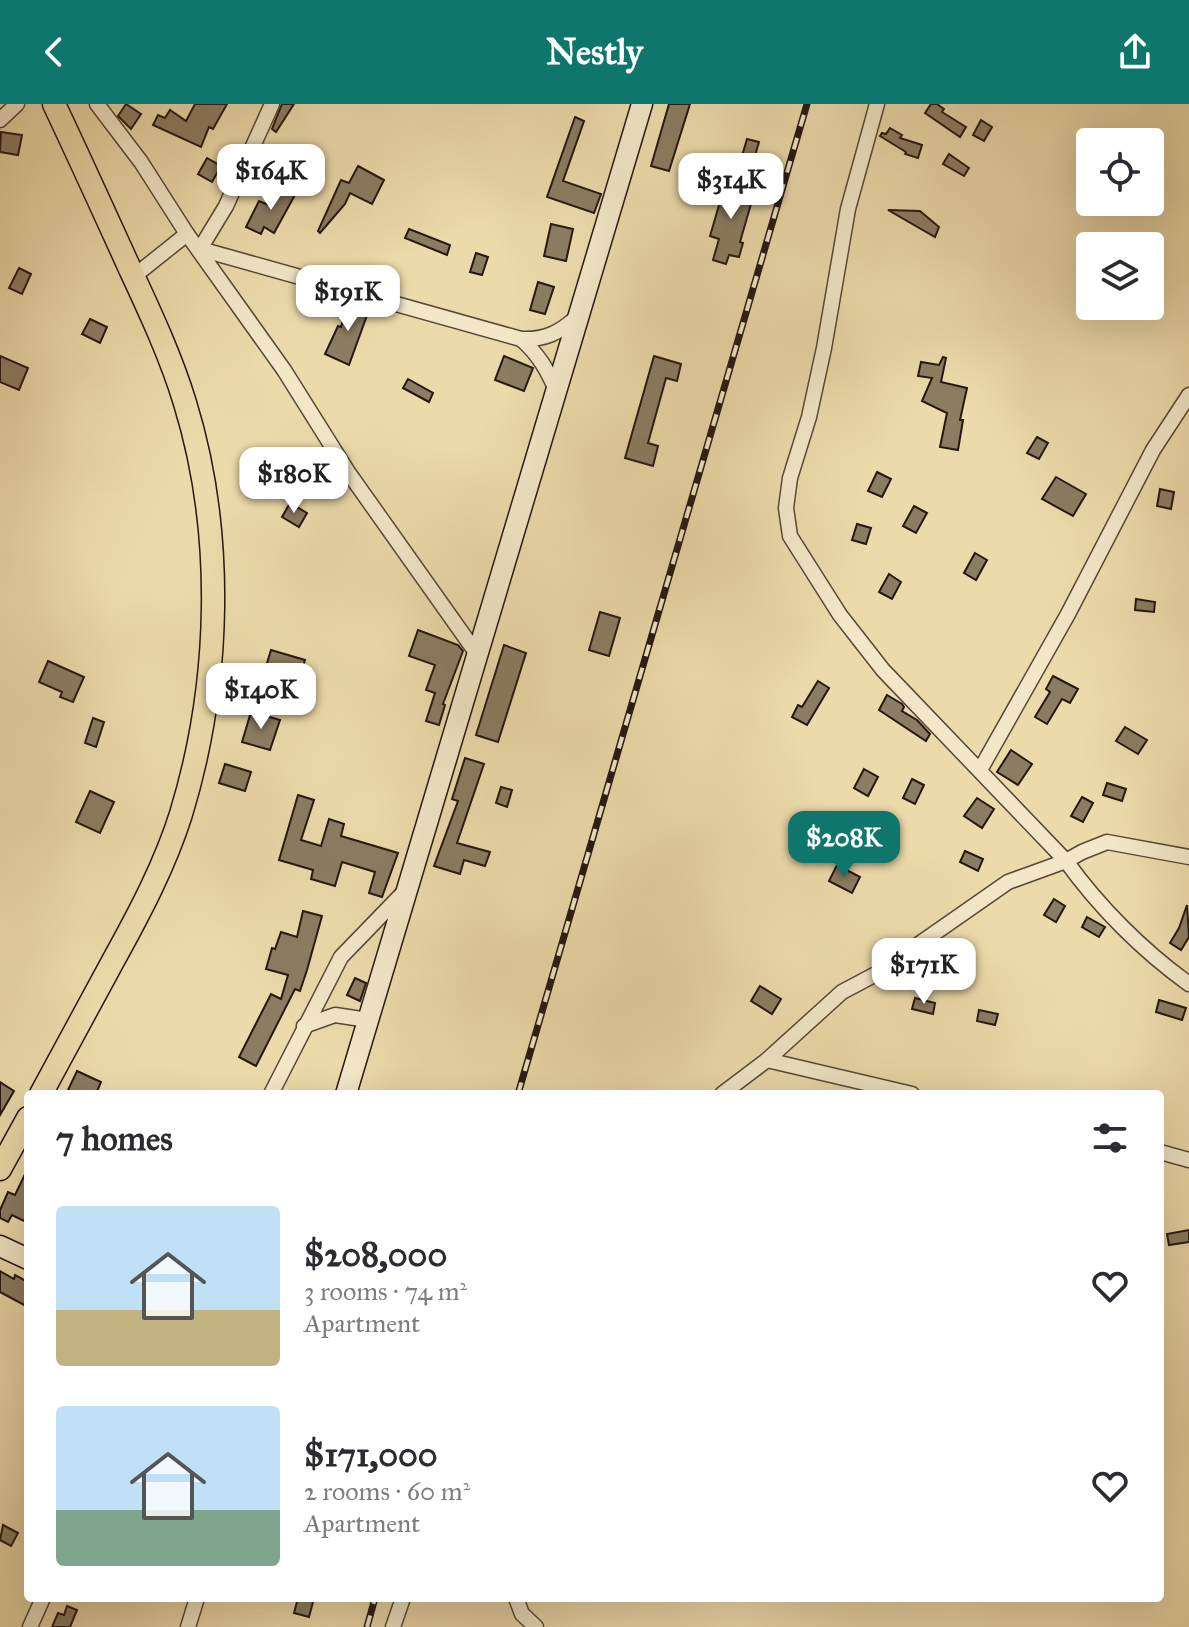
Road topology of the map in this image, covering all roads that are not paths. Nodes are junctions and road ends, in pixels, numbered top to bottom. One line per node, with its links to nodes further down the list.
1 (54, 104): 8 (main road)
2 (97, 104): 6 (street)
3 (272, 104): 7 (street)
4 (642, 104): 9 (street)
5 (877, 104): 14 (street)
6 (187, 234): 7 (street); 8 (street)
7 (200, 249): 10 (street); 13 (street)
8 (133, 277): 22 (main road)
9 (578, 316): 10 (street); 11 (street)
10 (521, 339): 11 (street)
11 (556, 390): 13 (street)
12 (1189, 395): 14 (street)
13 (477, 654): 17 (street)
14 (980, 770): 16 (street)
15 (1189, 857): 16 (street)
16 (1066, 861): 18 (street); 21 (street)
17 (407, 889): 19 (street); 20 (street)
18 (1189, 984)
19 (368, 1020): 20 (street); 24 (street)
20 (304, 1026): 23 (street)
21 (767, 1060): 25 (street); 26 (street)
22 (43, 1090)
23 (273, 1090)
24 (347, 1090)
25 (727, 1090)
26 (895, 1090)
27 (24, 1125): 30 (main road)
28 (1164, 1153): 29 (street)
29 (1189, 1160)
30 (0, 1169)
31 (0, 1246): 32 (street)
32 (24, 1257)
33 (41, 1602): 37 (street)
34 (196, 1602): 38 (street)
35 (402, 1602): 39 (street)
36 (518, 1602): 40 (street)
37 (30, 1627)
38 (188, 1627)
39 (393, 1627)
40 (536, 1627)

